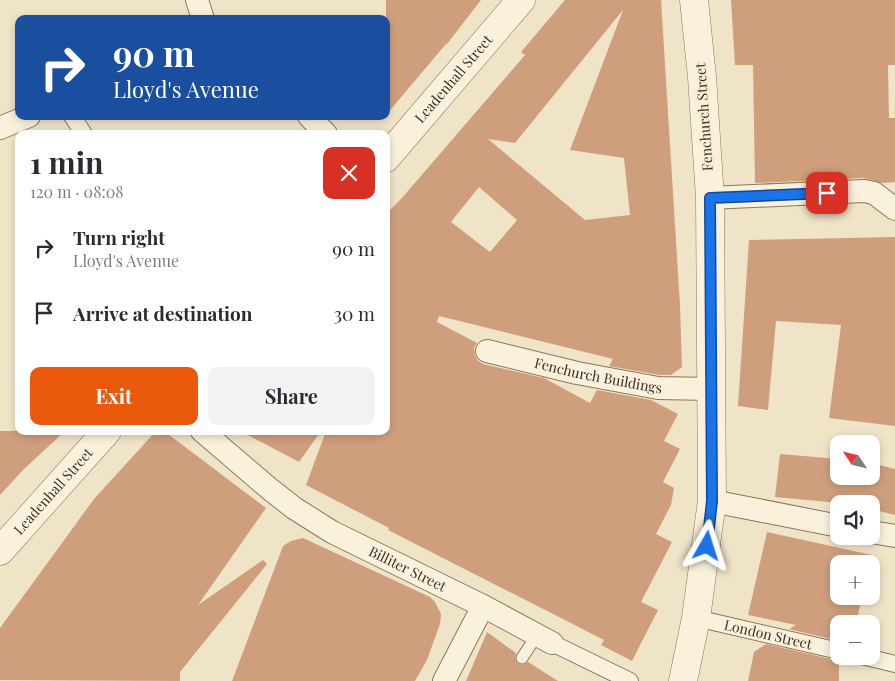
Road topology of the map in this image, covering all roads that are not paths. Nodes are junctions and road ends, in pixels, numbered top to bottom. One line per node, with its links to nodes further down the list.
1 (197, 0): 4 (street)
2 (522, 0): 9 (street, Leadenhall Street)
3 (694, 0): 10 (street, Fenchurch Street)
4 (202, 15)
5 (19, 120): 7 (street)
6 (313, 120): 8 (street)
7 (0, 128)
8 (322, 130)
9 (390, 153)
10 (710, 198): 11 (street); 13 (street, Fenchurch Street)
11 (895, 208)
12 (487, 351): 13 (street, Fenchurch Buildings)
13 (711, 389): 16 (street, Fenchurch Street)
14 (102, 435): 20 (street, Leadenhall Street)
15 (207, 435): 21 (street, Billiter Street)
16 (712, 501): 17 (street); 22 (street, Fenchurch Street)
17 (830, 524)
18 (880, 534): 19 (street)
19 (895, 536)
20 (0, 551)
21 (483, 606): 23 (street, Billiter Street); 28 (street)
22 (696, 618): 24 (street, London Street); 30 (street, Fenchurch Street)
23 (544, 639): 25 (lane); 29 (street, Billiter Street)
24 (830, 649)
25 (522, 658)
26 (880, 660): 27 (street)
27 (895, 664)
28 (444, 681)
29 (630, 681)
30 (683, 681)

